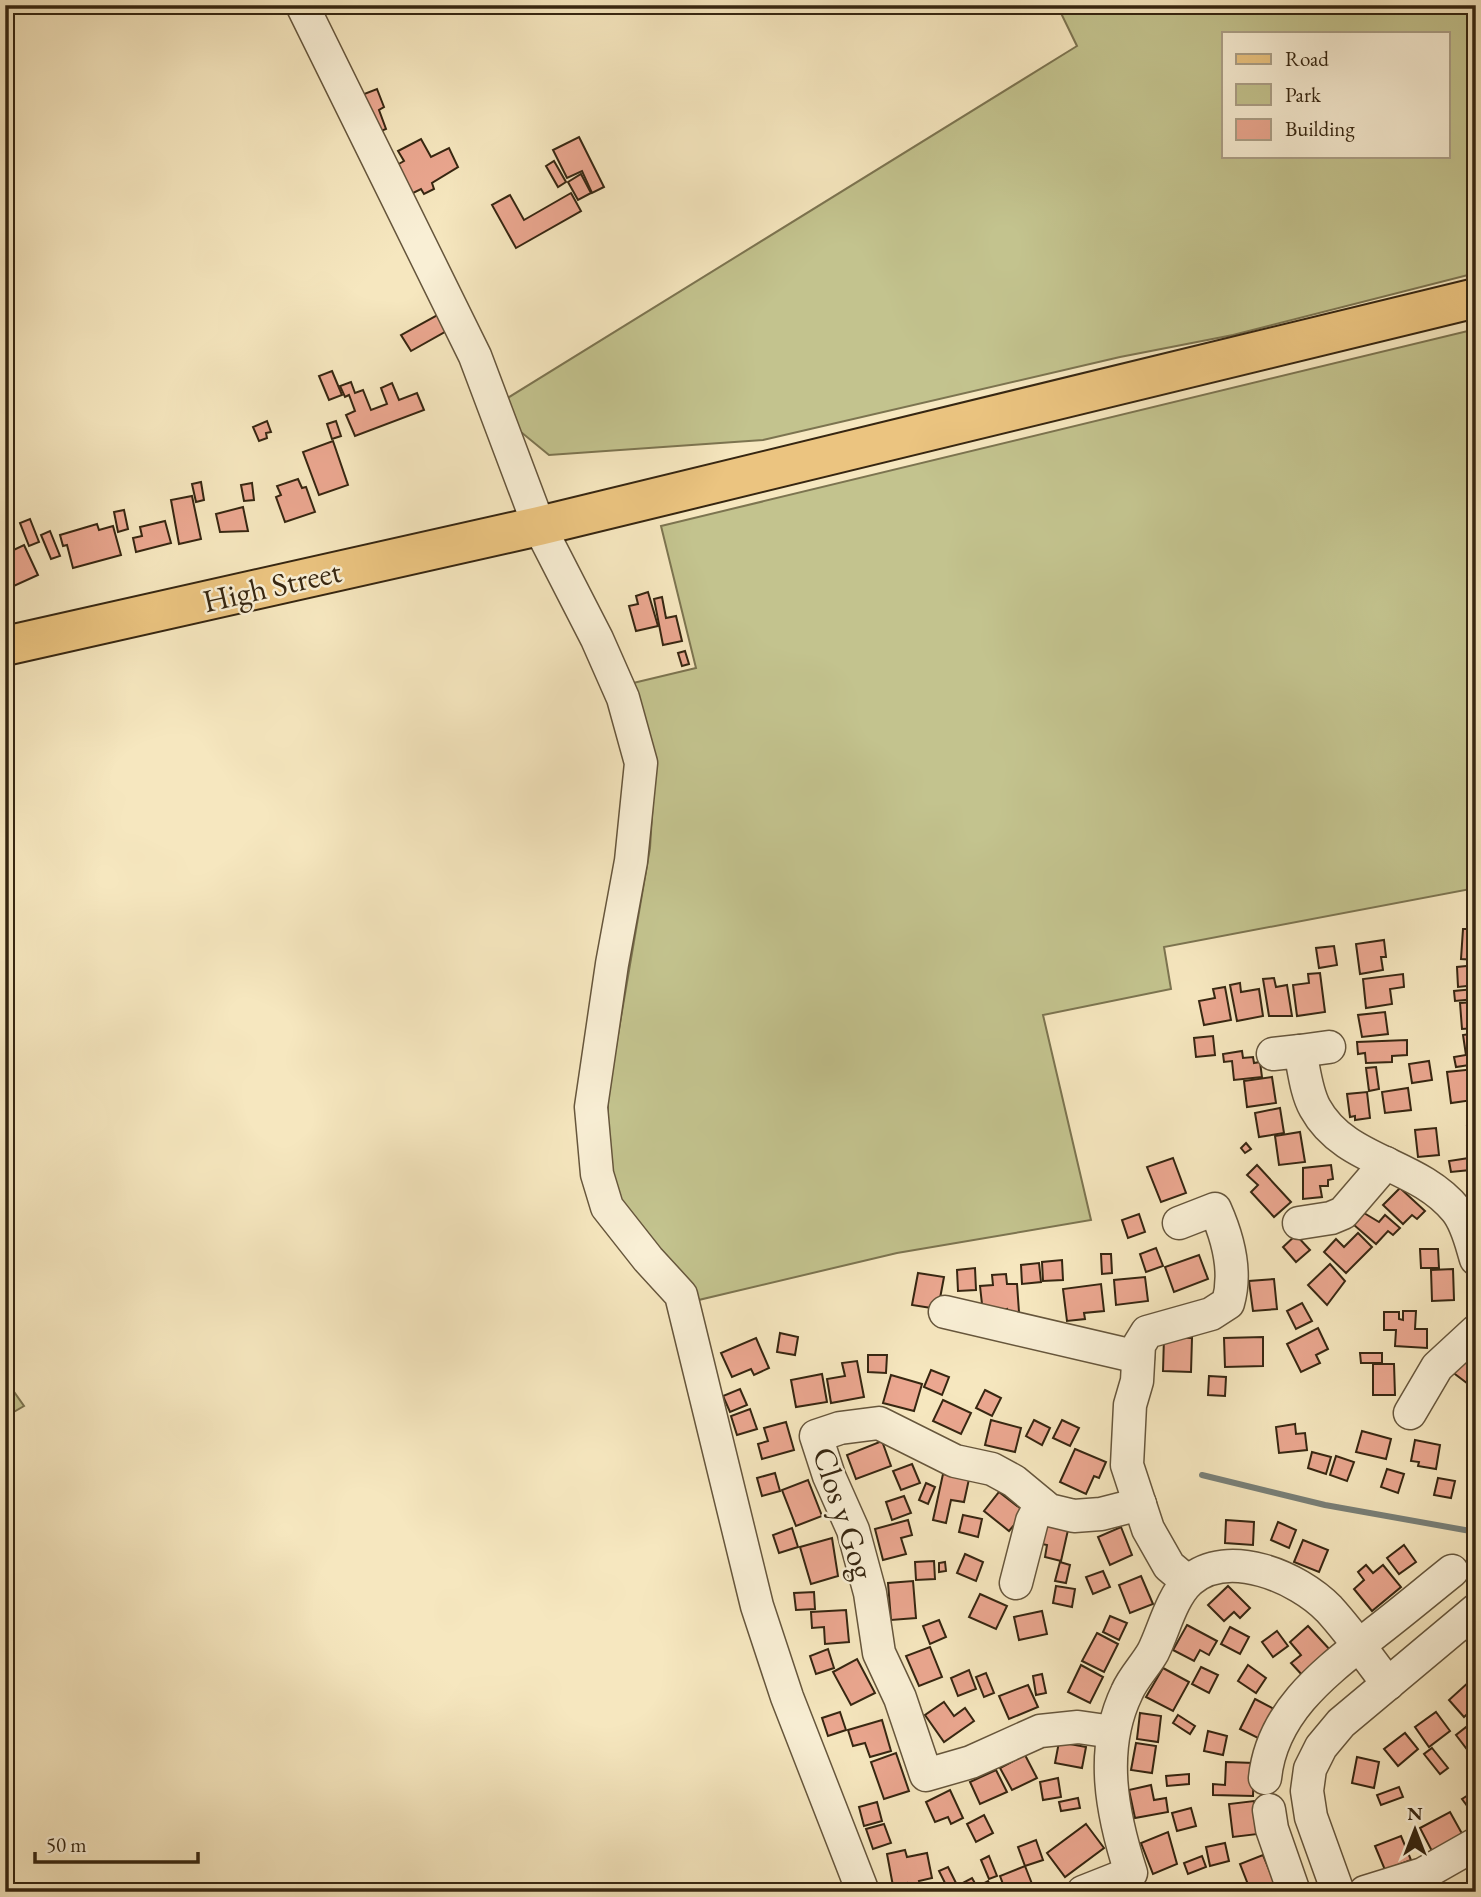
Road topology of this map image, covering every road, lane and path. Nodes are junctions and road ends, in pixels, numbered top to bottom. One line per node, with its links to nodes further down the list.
1 (302, 5): 3 (street)
2 (1476, 298): 3 (main road, High Street)
3 (539, 526): 4 (main road, High Street); 29 (street)
4 (5, 646)
5 (1301, 1051): 6 (street)
6 (1386, 1163): 7 (street); 9 (street)
7 (1467, 1205): 10 (street)
8 (1179, 1223): 13 (street)
9 (1299, 1223)
10 (1476, 1259)
11 (945, 1312): 13 (street)
12 (1476, 1331): 14 (street)
13 (1138, 1357): 16 (street)
14 (1410, 1413)
15 (1041, 1504): 16 (street, Clos y Gog); 18 (street); 22 (street, Clos y Gog)
16 (1140, 1504): 17 (street)
17 (1188, 1582): 20 (street); 22 (street)
18 (1016, 1583)
19 (1466, 1619): 20 (street); 21 (street)
20 (1358, 1647): 21 (street); 23 (street)
21 (1388, 1684): 26 (street)
22 (1113, 1732): 30 (street)
23 (1265, 1778)
24 (1269, 1810): 27 (street)
25 (1476, 1844): 28 (street)
26 (1333, 1878): 27 (street)
27 (1291, 1885)
28 (1379, 1890)
29 (863, 1892)
30 (1083, 1892)

